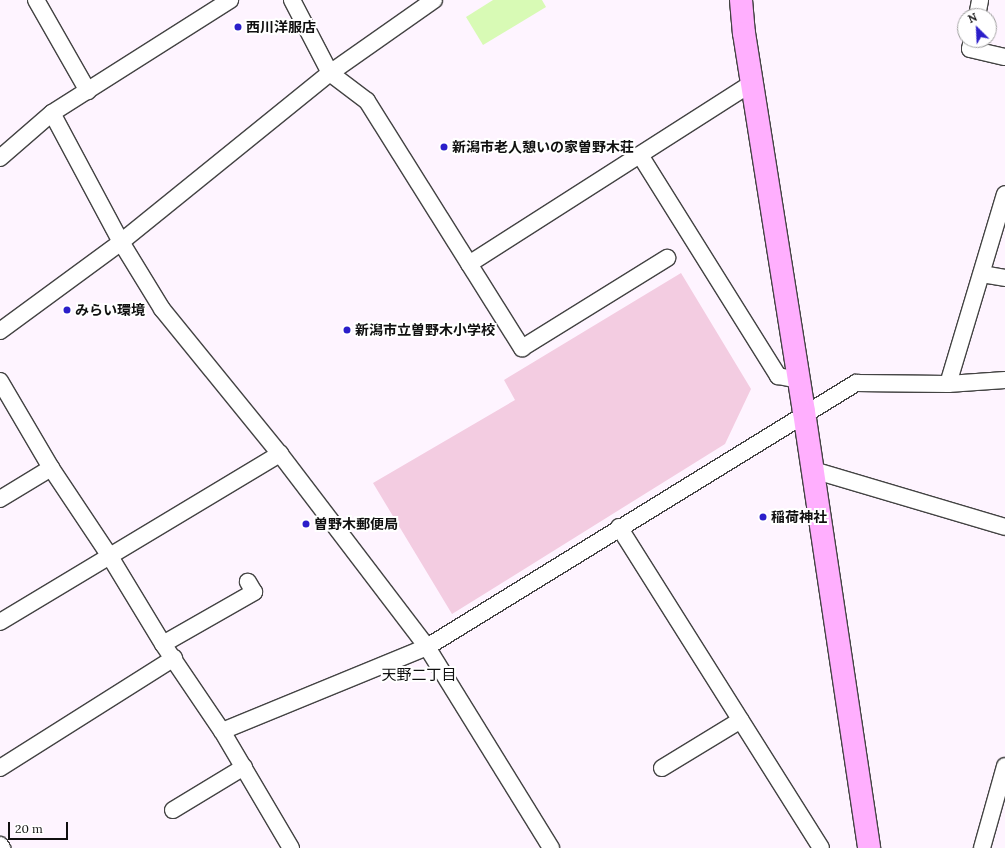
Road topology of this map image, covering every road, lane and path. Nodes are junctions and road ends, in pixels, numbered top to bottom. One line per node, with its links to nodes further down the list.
1 (36, 0): 10 (street)
2 (230, 0): 10 (street)
3 (292, 0): 8 (street)
4 (434, 0): 8 (street)
5 (742, 0): 9 (street)
6 (970, 48): 7 (street)
7 (1005, 57)
8 (330, 74): 15 (street); 17 (street)
9 (752, 83): 12 (street); 21 (street)
10 (88, 91): 11 (street)
11 (52, 114): 13 (street); 15 (street)
12 (640, 155): 17 (street); 21 (street)
13 (0, 158)
14 (1005, 194): 18 (street)
15 (121, 242): 20 (street); 26 (street)
16 (667, 258): 17 (street)
17 (469, 264)
18 (982, 274): 19 (street); 24 (street)
19 (1005, 278)
20 (0, 331)
21 (799, 380): 25 (street)
22 (1005, 380): 24 (street)
23 (0, 381): 27 (street)
24 (948, 384): 25 (street)
25 (804, 412): 28 (street); 30 (street)
26 (280, 454): 32 (street); 36 (street)
27 (51, 468): 29 (street); 32 (street)
28 (813, 470): 31 (street); 50 (street)
29 (0, 499)
30 (619, 527): 36 (street); 38 (street)
31 (1005, 528)
32 (109, 555): 34 (street); 35 (street)
33 (248, 582): 35 (street)
34 (0, 622)
35 (163, 644): 37 (street)
36 (427, 647): 39 (street); 48 (street)
37 (174, 658): 39 (street); 41 (street)
38 (741, 720): 43 (street); 49 (street)
39 (222, 731): 42 (street)
40 (1005, 766): 51 (street)
41 (0, 768)
42 (244, 768): 44 (street); 47 (street)
43 (662, 768)
44 (172, 810)
45 (0, 845): 46 (street)
46 (2, 848)
47 (291, 848)
48 (551, 848)
49 (821, 848)
50 (869, 848)
51 (982, 848)

